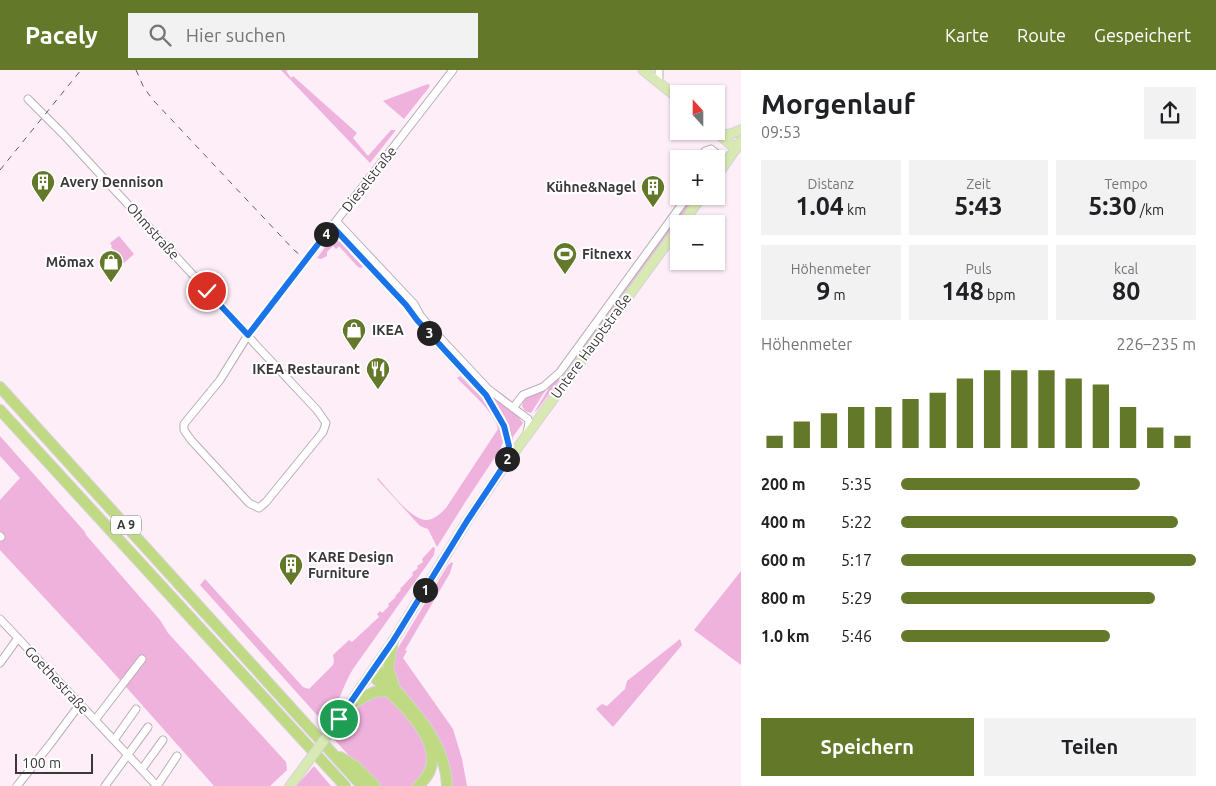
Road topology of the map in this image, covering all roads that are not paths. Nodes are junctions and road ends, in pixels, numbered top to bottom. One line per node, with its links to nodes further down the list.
1 (453, 70): 13 (street, Dieselstraße)
2 (643, 70): 4 (main road)
3 (659, 70): 4 (street)
4 (657, 81): 5 (main road)
5 (670, 92)
6 (28, 99): 15 (street, Ohmstraße)
7 (741, 130): 8 (main road)
8 (725, 134)
9 (725, 137): 10 (main road)
10 (738, 145): 11 (main road)
11 (725, 164)
12 (681, 205): 17 (street)
13 (334, 224): 15 (street, Dieselstraße); 17 (street); 23 (street)
14 (670, 240): 20 (main road, Untere Hauptstraße)
15 (248, 335): 19 (street, Ohmstraße); 19 (street, Dieselstraße)
16 (0, 387): 38 (highway, A 9)
17 (513, 408): 21 (street)
18 (0, 410): 43 (highway, A 9)
19 (317, 410)
20 (543, 413): 21 (street); 22 (main road, Untere Hauptstraße)
21 (528, 419): 22 (street)
22 (526, 436): 23 (main road, Untere Hauptstraße)
23 (505, 464): 26 (main road, Untere Hauptstraße)
24 (0, 619): 25 (street, Goethestraße)
25 (18, 638): 28 (street); 31 (street, Goethestraße)
26 (393, 641): 29 (main road, Untere Hauptstraße); 30 (highway)
27 (142, 659): 34 (street)
28 (0, 663)
29 (373, 671): 30 (highway); 32 (main road, Untere Hauptstraße)
30 (392, 691): 32 (highway); 51 (highway); 52 (highway)
31 (80, 704): 34 (street, Goethestraße); 44 (street)
32 (349, 705): 48 (main road, Untere Hauptstraße, bridge)
33 (136, 709): 36 (street)
34 (95, 720): 36 (street, Goethestraße)
35 (148, 727): 39 (street)
36 (114, 740): 39 (street, Goethestraße)
37 (163, 740): 41 (street)
38 (331, 752): 49 (highway, A 9); 50 (highway)
39 (129, 755): 41 (street, Goethestraße); 45 (street)
40 (177, 756): 47 (street, Goethestraße)
41 (142, 770): 42 (street, Goethestraße)
42 (150, 779): 46 (street); 47 (street, Goethestraße)
43 (343, 785)
44 (17, 786)
45 (105, 786)
46 (145, 786)
47 (157, 786)
48 (290, 786)
49 (362, 786)
50 (375, 786)
51 (418, 786)
52 (447, 786)

